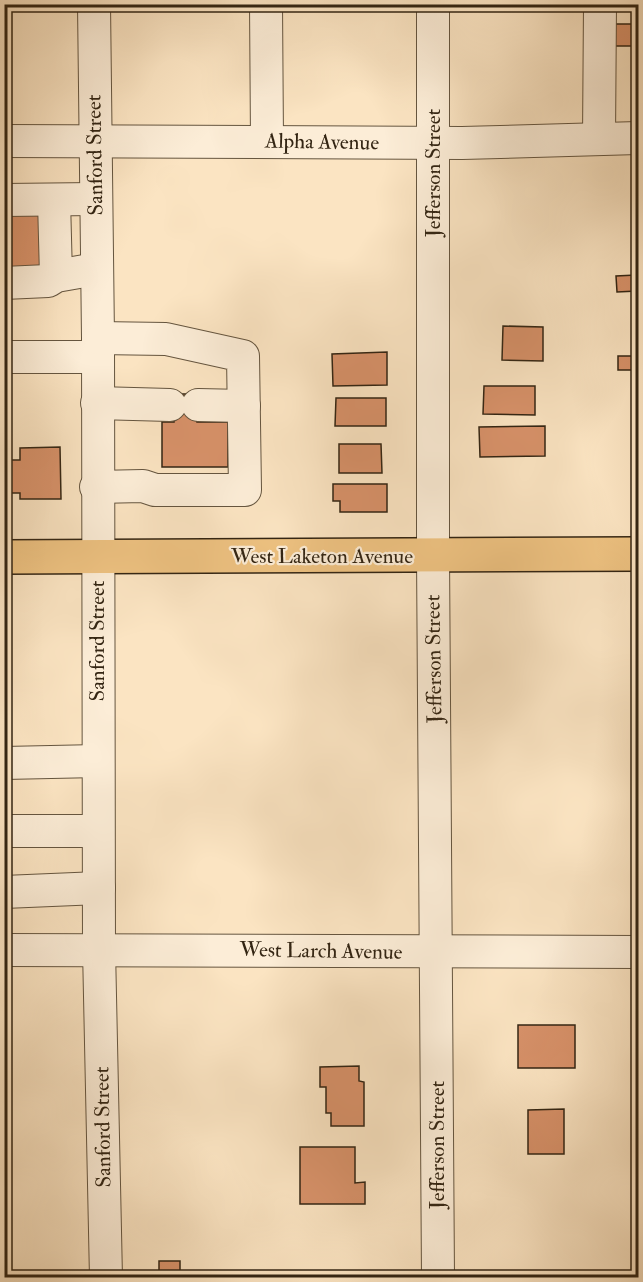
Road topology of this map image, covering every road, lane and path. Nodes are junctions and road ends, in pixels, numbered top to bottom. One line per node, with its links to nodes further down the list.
1 (94, 4): 6 (street, Sanford Street)
2 (266, 4): 9 (street)
3 (432, 4): 10 (street, Jefferson Street)
4 (600, 4): 7 (street)
5 (639, 138): 7 (street, Alpha Avenue)
6 (94, 140): 8 (street, Alpha Avenue); 9 (street, Alpha Avenue); 13 (street, Sanford Street)
7 (599, 140): 10 (street, Alpha Avenue)
8 (4, 141)
9 (267, 141): 10 (street, Alpha Avenue)
10 (433, 143): 23 (street, Jefferson Street)
11 (4, 200): 12 (street)
12 (54, 200): 13 (street); 15 (street)
13 (95, 200): 14 (street, Sanford Street)
14 (96, 269): 15 (street); 17 (street, Sanford Street)
15 (56, 276): 16 (street)
16 (4, 283)
17 (98, 347): 18 (street); 19 (street, Sanford Street); 20 (street)
18 (4, 357)
19 (97, 403): 20 (street); 21 (street, Sanford Street)
20 (244, 406): 21 (street)
21 (96, 487): 25 (street, Sanford Street)
22 (639, 554): 23 (main road, West Laketon Avenue)
23 (433, 555): 25 (main road, West Laketon Avenue); 34 (street, Jefferson Street)
24 (4, 557): 25 (main road, West Laketon Avenue)
25 (97, 558): 26 (street, Sanford Street)
26 (98, 761): 27 (street); 29 (street, Sanford Street)
27 (4, 763)
28 (4, 831): 29 (street)
29 (99, 831): 30 (street, Sanford Street)
30 (99, 888): 31 (street); 32 (street, Sanford Street)
31 (4, 892)
32 (99, 949): 33 (street, West Larch Avenue); 34 (street, West Larch Avenue); 36 (street, Sanford Street)
33 (4, 950)
34 (436, 952): 35 (street, West Larch Avenue); 37 (street, Jefferson Street)
35 (639, 952)
36 (106, 1278)
37 (438, 1278)

